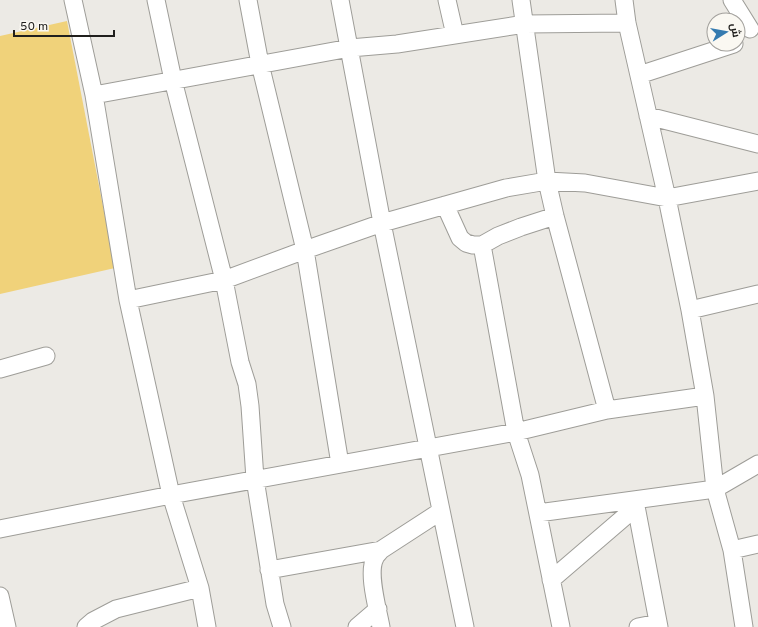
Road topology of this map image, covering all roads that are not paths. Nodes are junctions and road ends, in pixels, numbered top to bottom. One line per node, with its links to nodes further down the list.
1 (73, 0): 19 (street)
2 (156, 0): 18 (street)
3 (248, 0): 16 (street)
4 (340, 0): 14 (street)
5 (447, 0): 13 (street)
6 (521, 0): 10 (street)
7 (624, 0): 9 (street)
8 (732, 0): 11 (street)
9 (627, 23): 10 (street); 17 (street)
10 (525, 24): 13 (street); 22 (street)
11 (754, 24): 12 (street)
12 (746, 32)
13 (455, 35): 14 (street)
14 (350, 48): 16 (street); 27 (street)
15 (709, 52): 17 (street)
16 (260, 64): 18 (street); 29 (street)
17 (639, 75): 20 (street)
18 (173, 80): 19 (street); 30 (street)
19 (94, 95): 32 (street)
20 (648, 116): 21 (street); 24 (street)
21 (758, 144)
22 (547, 181): 24 (street); 25 (street); 26 (street)
23 (758, 181): 24 (street)
24 (667, 198): 33 (street)
25 (445, 205): 27 (street); 28 (street)
26 (555, 216): 28 (street); 37 (street)
27 (382, 223): 29 (street); 39 (street)
28 (482, 245): 38 (street)
29 (305, 250): 30 (street); 40 (street)
30 (224, 280): 32 (street); 42 (street)
31 (758, 294): 33 (street)
32 (128, 300): 44 (street)
33 (690, 310): 36 (street)
34 (46, 356): 35 (street)
35 (0, 369)
36 (705, 396): 37 (street); 43 (street)
37 (607, 410): 38 (street)
38 (516, 432): 39 (street); 47 (street)
39 (428, 448): 40 (street); 46 (street)
40 (340, 464): 42 (street)
41 (758, 464): 43 (street)
42 (255, 479): 44 (street); 52 (street)
43 (715, 489): 45 (street); 51 (street)
44 (171, 495): 48 (street); 54 (street)
45 (636, 504): 47 (street); 53 (street); 58 (street)
46 (441, 512): 50 (street); 64 (street)
47 (538, 514): 53 (street)
48 (0, 529)
49 (758, 544): 51 (street)
50 (381, 550): 52 (street); 56 (street)
51 (732, 550): 67 (street)
52 (269, 570): 61 (street)
53 (551, 580): 65 (street)
54 (200, 588): 57 (street); 60 (street)
55 (0, 596): 59 (street)
56 (378, 609): 62 (street); 63 (street)
57 (92, 625)
58 (659, 625): 66 (street)
59 (7, 627)
60 (207, 627)
61 (282, 627)
62 (357, 627)
63 (381, 627)
64 (465, 627)
65 (561, 627)
66 (638, 627)
67 (744, 627)

